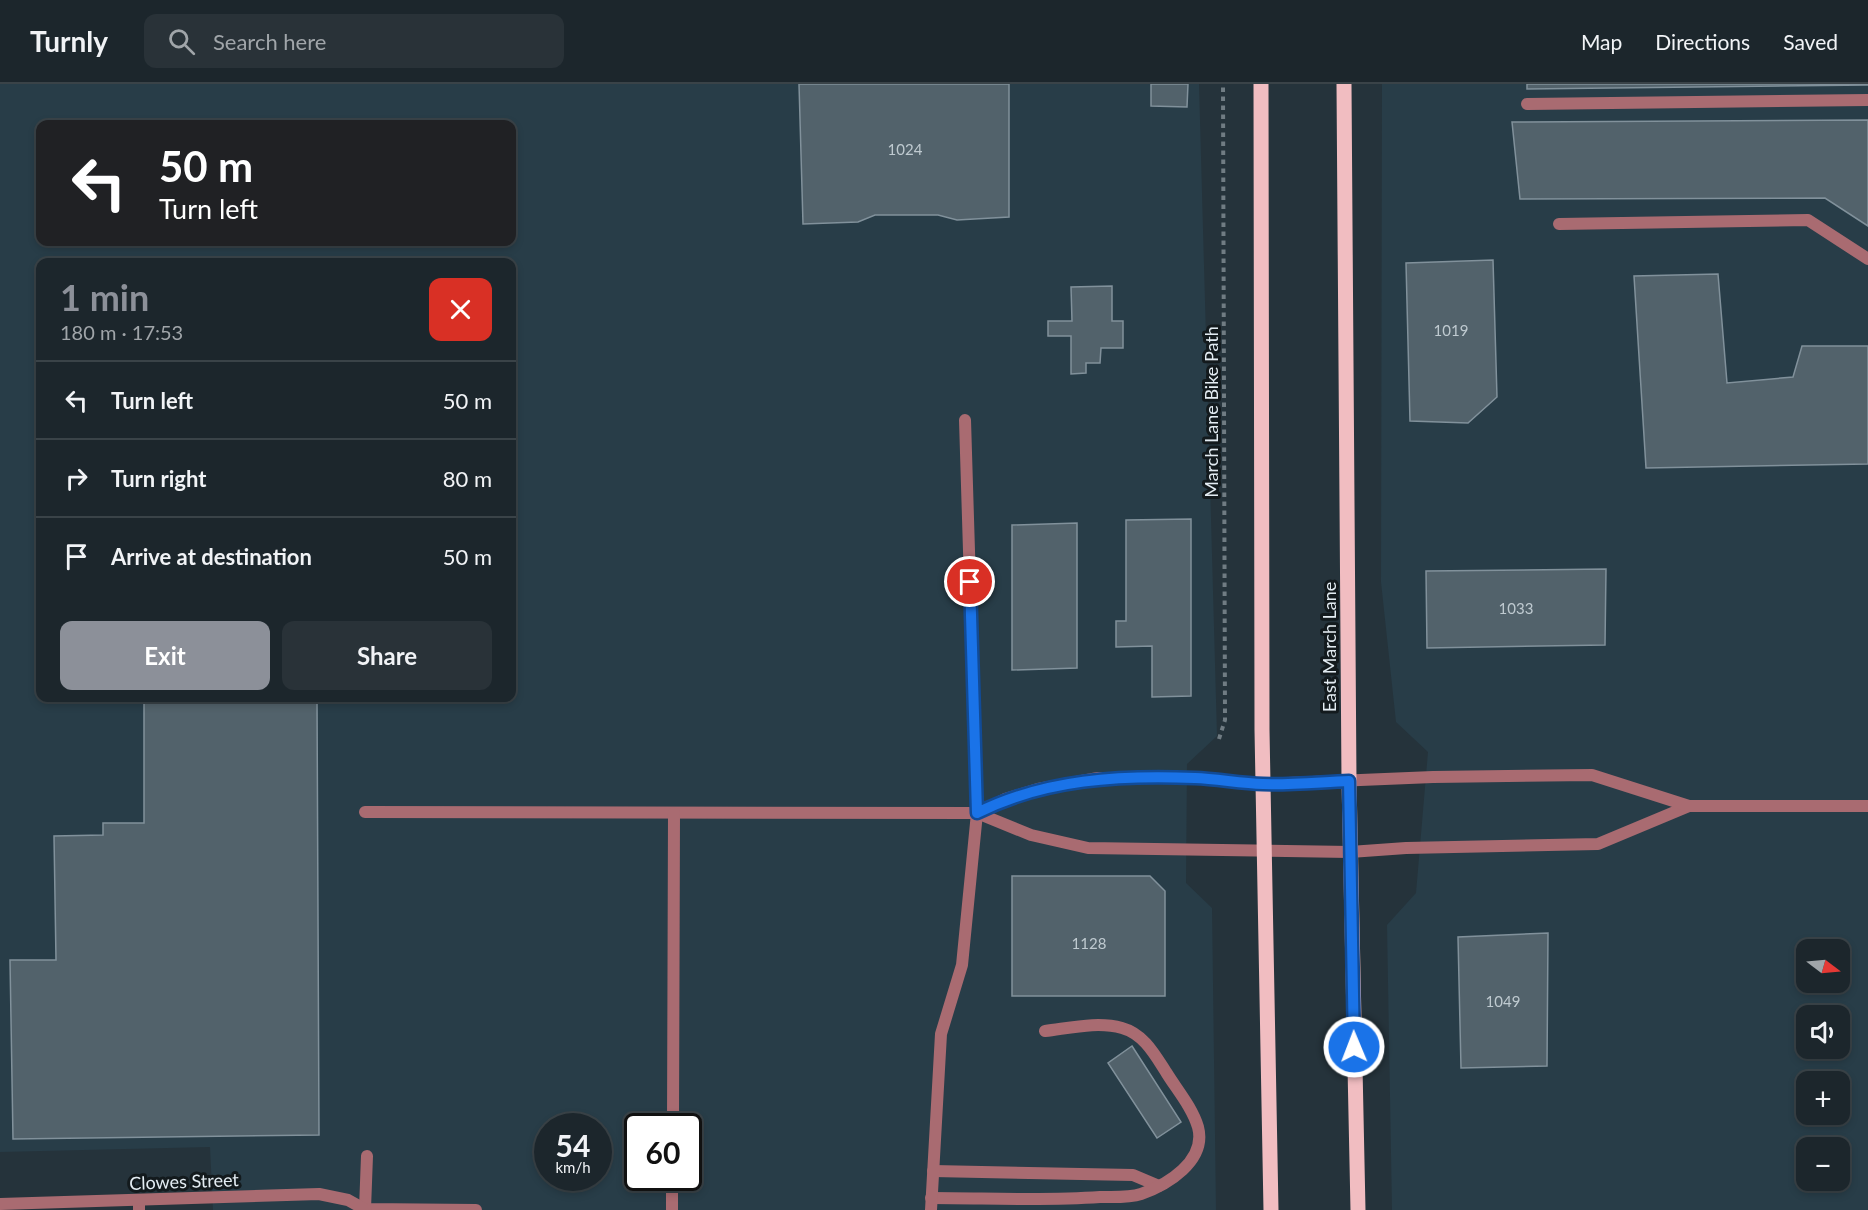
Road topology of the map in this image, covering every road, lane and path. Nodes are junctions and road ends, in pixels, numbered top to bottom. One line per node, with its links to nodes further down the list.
1 (1223, 84): 9 (path, March Lane Bike Path)
2 (1260, 84): 11 (main road)
3 (1344, 84): 10 (main road, East March Lane)
4 (1868, 100): 5 (street)
5 (1527, 104)
6 (1559, 224): 7 (street)
7 (1868, 259)
8 (965, 420): 16 (street)
9 (1219, 739)
10 (1349, 781): 11 (street); 12 (street); 18 (main road, East March Lane)
11 (1263, 784): 16 (street); 17 (main road)
12 (1689, 806): 13 (street); 18 (street)
13 (1868, 806)
14 (365, 812): 15 (street)
15 (674, 813): 16 (street); 20 (street)
16 (977, 813): 17 (street); 22 (street)
17 (1264, 852): 18 (street); 31 (main road)
18 (1350, 852): 32 (main road, East March Lane)
19 (1045, 1031): 23 (street)
20 (673, 1113)
21 (368, 1156): 28 (street)
22 (933, 1171): 23 (street); 26 (street)
23 (1159, 1186): 26 (street)
24 (672, 1191): 30 (street)
25 (0, 1204): 27 (street, Clowes Street)
26 (931, 1204)
27 (139, 1205): 28 (street, Clowes Street)
28 (366, 1210): 29 (street)
29 (476, 1210)
30 (672, 1210)
31 (1271, 1210)
32 (1358, 1210)

